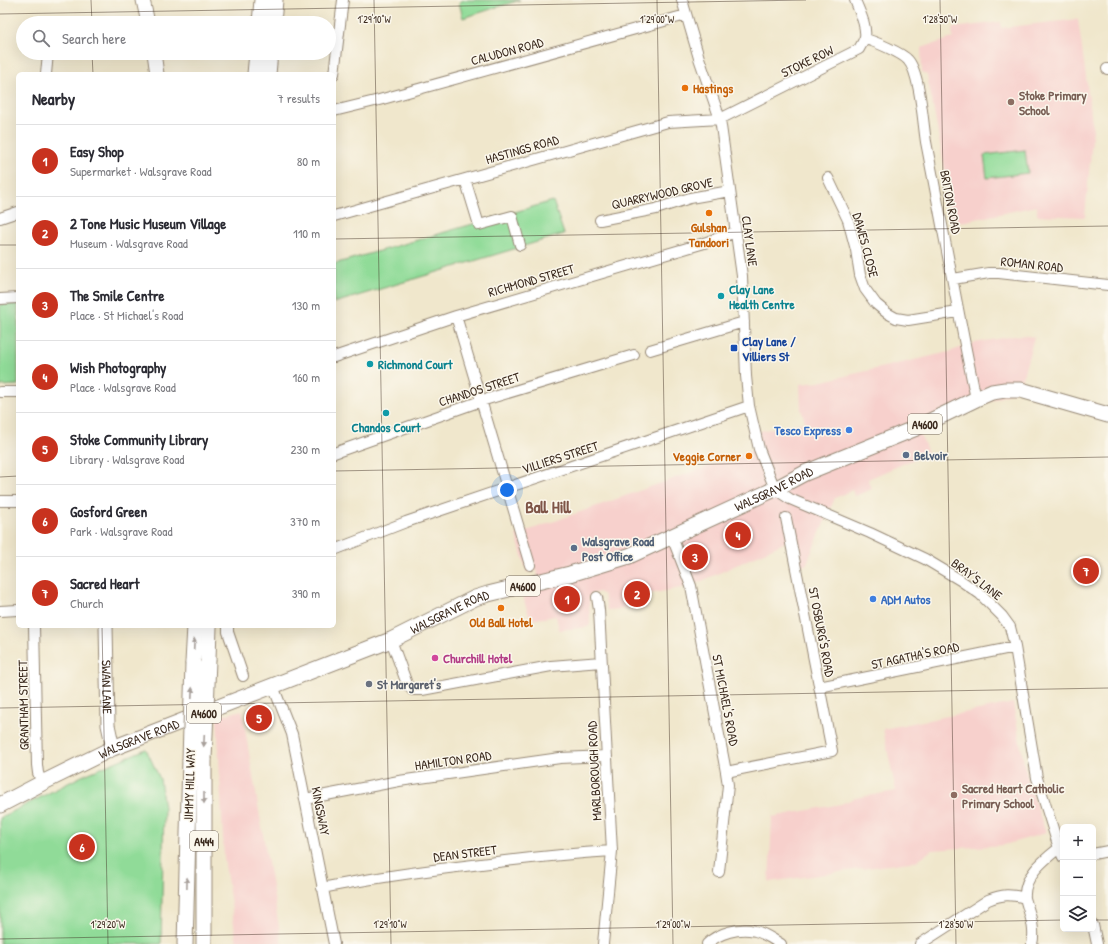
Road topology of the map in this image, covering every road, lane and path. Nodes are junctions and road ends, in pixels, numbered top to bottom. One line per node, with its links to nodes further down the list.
1 (143, 0): 8 (main road)
2 (262, 0): 9 (highway)
3 (275, 0): 10 (highway)
4 (343, 0): 12 (street)
5 (682, 0): 7 (street, CLAY LANE)
6 (855, 0): 11 (street)
7 (686, 15): 23 (street, CALUDON ROAD); 24 (street, CLAY LANE)
8 (146, 16)
9 (261, 16)
10 (274, 16)
11 (865, 39): 24 (street, STOKE ROW); 34 (street, BRITON ROAD)
12 (336, 58)
13 (47, 60): 18 (street)
14 (155, 60): 19 (main road)
15 (256, 60): 20 (highway)
16 (269, 60): 21 (highway)
17 (336, 60): 22 (street)
18 (46, 72)
19 (157, 72)
20 (255, 72)
21 (268, 72)
22 (334, 72)
23 (336, 111)
24 (720, 119): 26 (street, HASTINGS ROAD); 27 (street, CLAY LANE)
25 (828, 178): 38 (street, DAWES CLOSE)
26 (465, 179): 29 (street, HASTINGS ROAD); 33 (street)
27 (730, 191): 31 (street, QUARRYWOOD GROVE); 32 (street, CLAY LANE)
28 (16, 213): 30 (street)
29 (336, 215)
30 (0, 218)
31 (600, 220)
32 (736, 232): 39 (street, RICHMOND STREET); 40 (street, CLAY LANE)
33 (520, 245)
34 (953, 279): 35 (street, ROMAN ROAD); 38 (street, BRITON ROAD)
35 (1108, 285)
36 (16, 298): 37 (street)
37 (0, 299)
38 (958, 312): 46 (street, BRITON ROAD)
39 (456, 316): 43 (street, RICHMOND STREET); 47 (street)
40 (744, 322): 41 (street); 48 (street, CLAY LANE)
41 (650, 350)
42 (634, 355): 47 (street, CHANDOS STREET)
43 (336, 356)
44 (0, 392): 45 (street)
45 (16, 392)
46 (976, 399): 49 (highway, WALSGRAVE ROAD / A4600); 52 (highway, WALSGRAVE ROAD / A4600)
47 (481, 401): 50 (street, CHANDOS STREET); 51 (street)
48 (749, 406): 51 (street, VILLIERS STREET); 52 (street, CLAY LANE)
49 (1108, 416)
50 (336, 452)
51 (508, 488): 57 (street, VILLIERS STREET); 58 (street)
52 (775, 489): 56 (highway, WALSGRAVE ROAD / A4600); 68 (street, BRAY'S LANE)
53 (0, 501): 54 (street)
54 (16, 501)
55 (786, 518): 72 (street, ST OSBURG'S ROAD)
56 (672, 537): 67 (highway, WALSGRAVE ROAD / A4600); 76 (street, ST MICHAEL'S ROAD)
57 (336, 549)
58 (530, 565)
59 (597, 597): 69 (street, MARLBOROUGH ROAD)
60 (16, 610): 61 (street)
61 (0, 611)
62 (34, 628): 77 (street, GRANTHAM STREET)
63 (106, 628): 73 (main road, SWAN LANE)
64 (195, 628): 75 (highway, JIMMY HILL WAY / A444, one-way to 64, bridge)
65 (210, 628): 75 (highway, JIMMY HILL WAY / A444, one-way to 75, bridge)
66 (228, 628): 70 (street)
67 (391, 640): 69 (street); 71 (highway, WALSGRAVE ROAD / A4600)
68 (1015, 648): 72 (street, ST AGATHA'S ROAD); 80 (street, BRAY'S LANE)
69 (602, 662): 74 (street, MARLBOROUGH ROAD)
70 (243, 676)
71 (273, 686): 73 (highway, WALSGRAVE ROAD / A4600); 78 (street, KINGSWAY)
72 (820, 687): 76 (street, ST OSBURG'S ROAD)
73 (113, 748): 77 (highway, WALSGRAVE ROAD / A4600)
74 (607, 756): 78 (street, HAMILTON ROAD); 82 (street, MARLBOROUGH ROAD)
75 (197, 760): 89 (highway, JIMMY HILL WAY / A444, one-way to 75); 90 (highway, JIMMY HILL WAY / A444, one-way to 90)
76 (726, 772): 85 (street, ST MICHAEL'S ROAD)
77 (42, 783): 79 (highway, WALSGRAVE ROAD / A4600)
78 (305, 799): 86 (street, KINGSWAY)
79 (0, 805)
80 (1060, 850)
81 (1108, 851): 84 (street)
82 (612, 852): 86 (street, DEAN STREET); 92 (street, MARLBOROUGH ROAD)
83 (1060, 853): 87 (street)
84 (1096, 853)
85 (719, 872)
86 (322, 888): 91 (street, KINGSWAY)
87 (1025, 898): 95 (street); 96 (street)
88 (1094, 932): 97 (street)
89 (185, 944)
90 (204, 944)
91 (334, 944)
92 (603, 944)
93 (707, 944): 94 (street)
94 (781, 944)
95 (920, 944)
96 (1032, 944)
97 (1097, 944)

